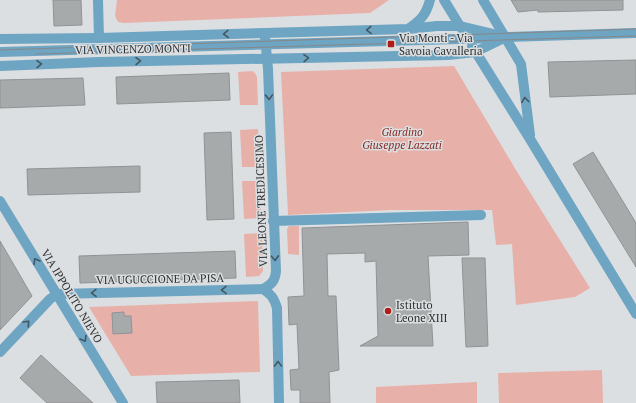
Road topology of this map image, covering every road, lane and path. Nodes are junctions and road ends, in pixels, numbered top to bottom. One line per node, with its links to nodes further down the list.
1 (98, 0): 10 (street)
2 (430, 0): 6 (street)
3 (444, 0): 5 (street)
4 (483, 0): 9 (street)
5 (460, 26): 6 (street, VIA VINCENZO MONTI); 9 (street, VIA VINCENZO MONTI); 12 (street)
6 (408, 29): 7 (street, VIA VINCENZO MONTI, one-way to 7)
7 (265, 33): 10 (street, VIA VINCENZO MONTI, one-way to 10); 13 (street)
8 (636, 33): 9 (street, VIA VINCENZO MONTI)
9 (506, 37): 12 (street); 15 (street, VIA VINCENZO MONTI); 18 (street, one-way to 9)
10 (99, 38): 11 (street, VIA VINCENZO MONTI)
11 (0, 39)
12 (468, 39): 13 (street); 15 (street)
13 (265, 44): 14 (street); 16 (street)
14 (0, 52)
15 (475, 52): 16 (street, VIA VINCENZO MONTI, one-way to 15); 18 (street)
16 (267, 58): 17 (street, VIA VINCENZO MONTI, one-way to 16); 21 (street, VIA LEONE TREDICESIMO, one-way to 21)
17 (0, 66)
18 (530, 139): 24 (street)
19 (0, 201): 23 (street, VIA IPPOLITO NIEVO, one-way to 19)
20 (481, 214): 21 (street)
21 (273, 221): 22 (street, VIA LEONE TREDICESIMO, one-way to 22)
22 (263, 289): 23 (street, VIA UGUCCIONE DA PISA, one-way to 23); 27 (street, one-way to 22)
23 (57, 294): 25 (street, one-way to 23); 26 (street, VIA IPPOLITO NIEVO, one-way to 26)
24 (636, 314)
25 (0, 352)
26 (123, 403)
27 (279, 403)

